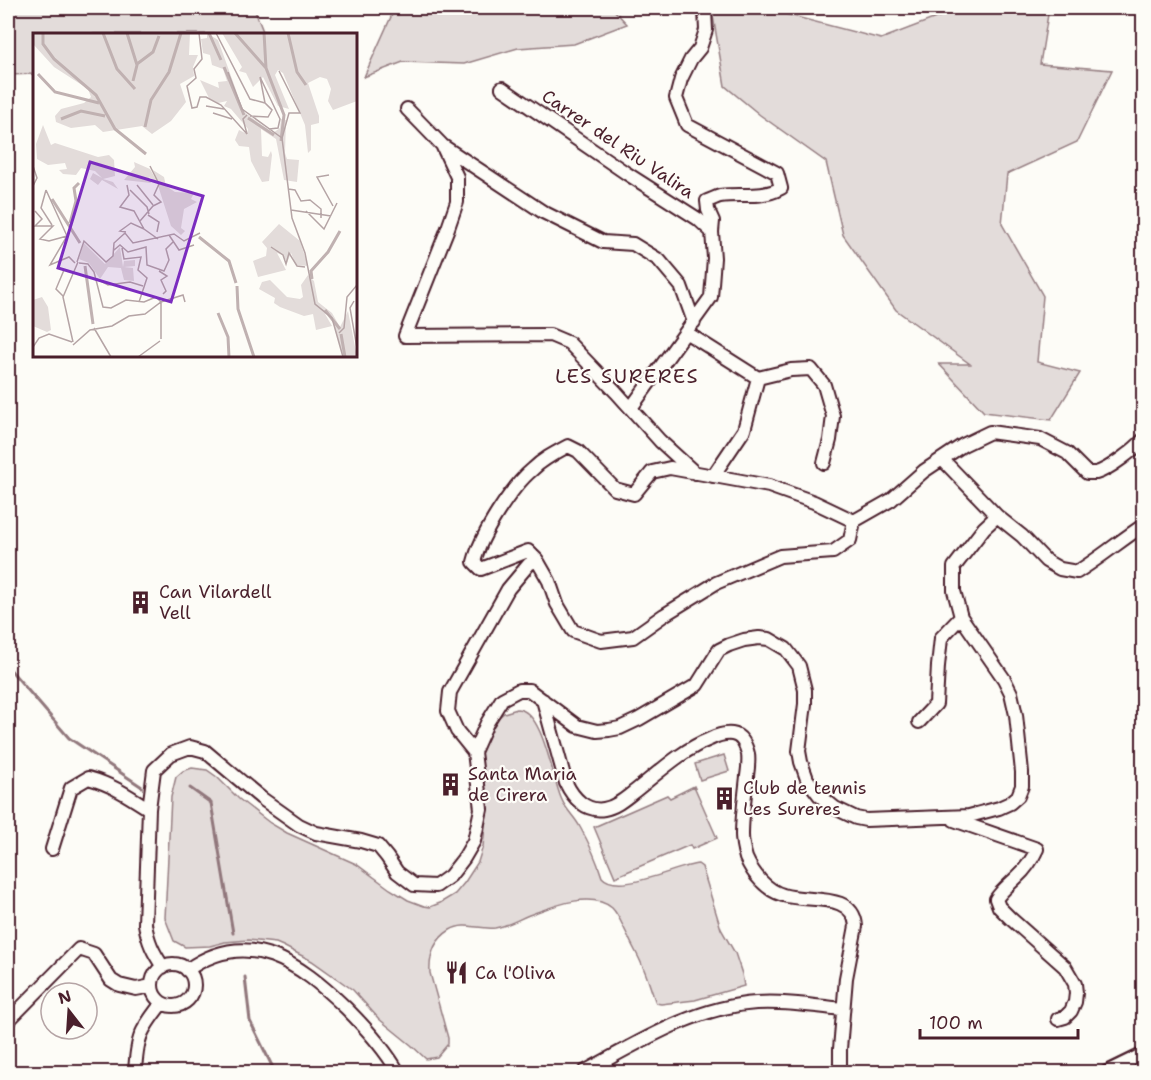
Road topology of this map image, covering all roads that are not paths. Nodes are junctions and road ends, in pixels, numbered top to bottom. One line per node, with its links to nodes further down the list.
1 (703, 8): 5 (street)
2 (502, 87): 5 (street, Carrer del Riu Valira)
3 (407, 109): 4 (street)
4 (442, 146): 6 (street); 8 (street)
5 (712, 232): 6 (street)
6 (690, 327): 7 (street); 8 (street)
7 (758, 378): 11 (street); 13 (street)
8 (631, 408): 12 (street)
9 (1143, 439): 10 (street)
10 (942, 459): 14 (street); 15 (street)
11 (824, 463)
12 (695, 473): 13 (street); 17 (street)
13 (713, 476): 15 (street)
14 (997, 516): 16 (street); 18 (street)
15 (854, 521): 17 (street)
16 (1143, 525)
17 (537, 560): 21 (street)
18 (961, 617): 20 (street); 23 (street)
19 (543, 700): 21 (street); 23 (street); 29 (street)
20 (919, 722)
21 (474, 752): 22 (street)
22 (149, 809): 24 (street); 25 (street)
23 (947, 817): 30 (street)
24 (52, 849)
25 (162, 967): 26 (street); 27 (street)
26 (187, 970): 28 (street); 33 (street)
27 (152, 986): 28 (street); 31 (street)
28 (162, 1003): 34 (street)
29 (843, 1009): 35 (street); 36 (street)
30 (1058, 1019)
31 (8, 1021)
32 (1143, 1054): 37 (street)
33 (399, 1071)
34 (135, 1072)
35 (584, 1072)
36 (840, 1072)
37 (1107, 1072)

